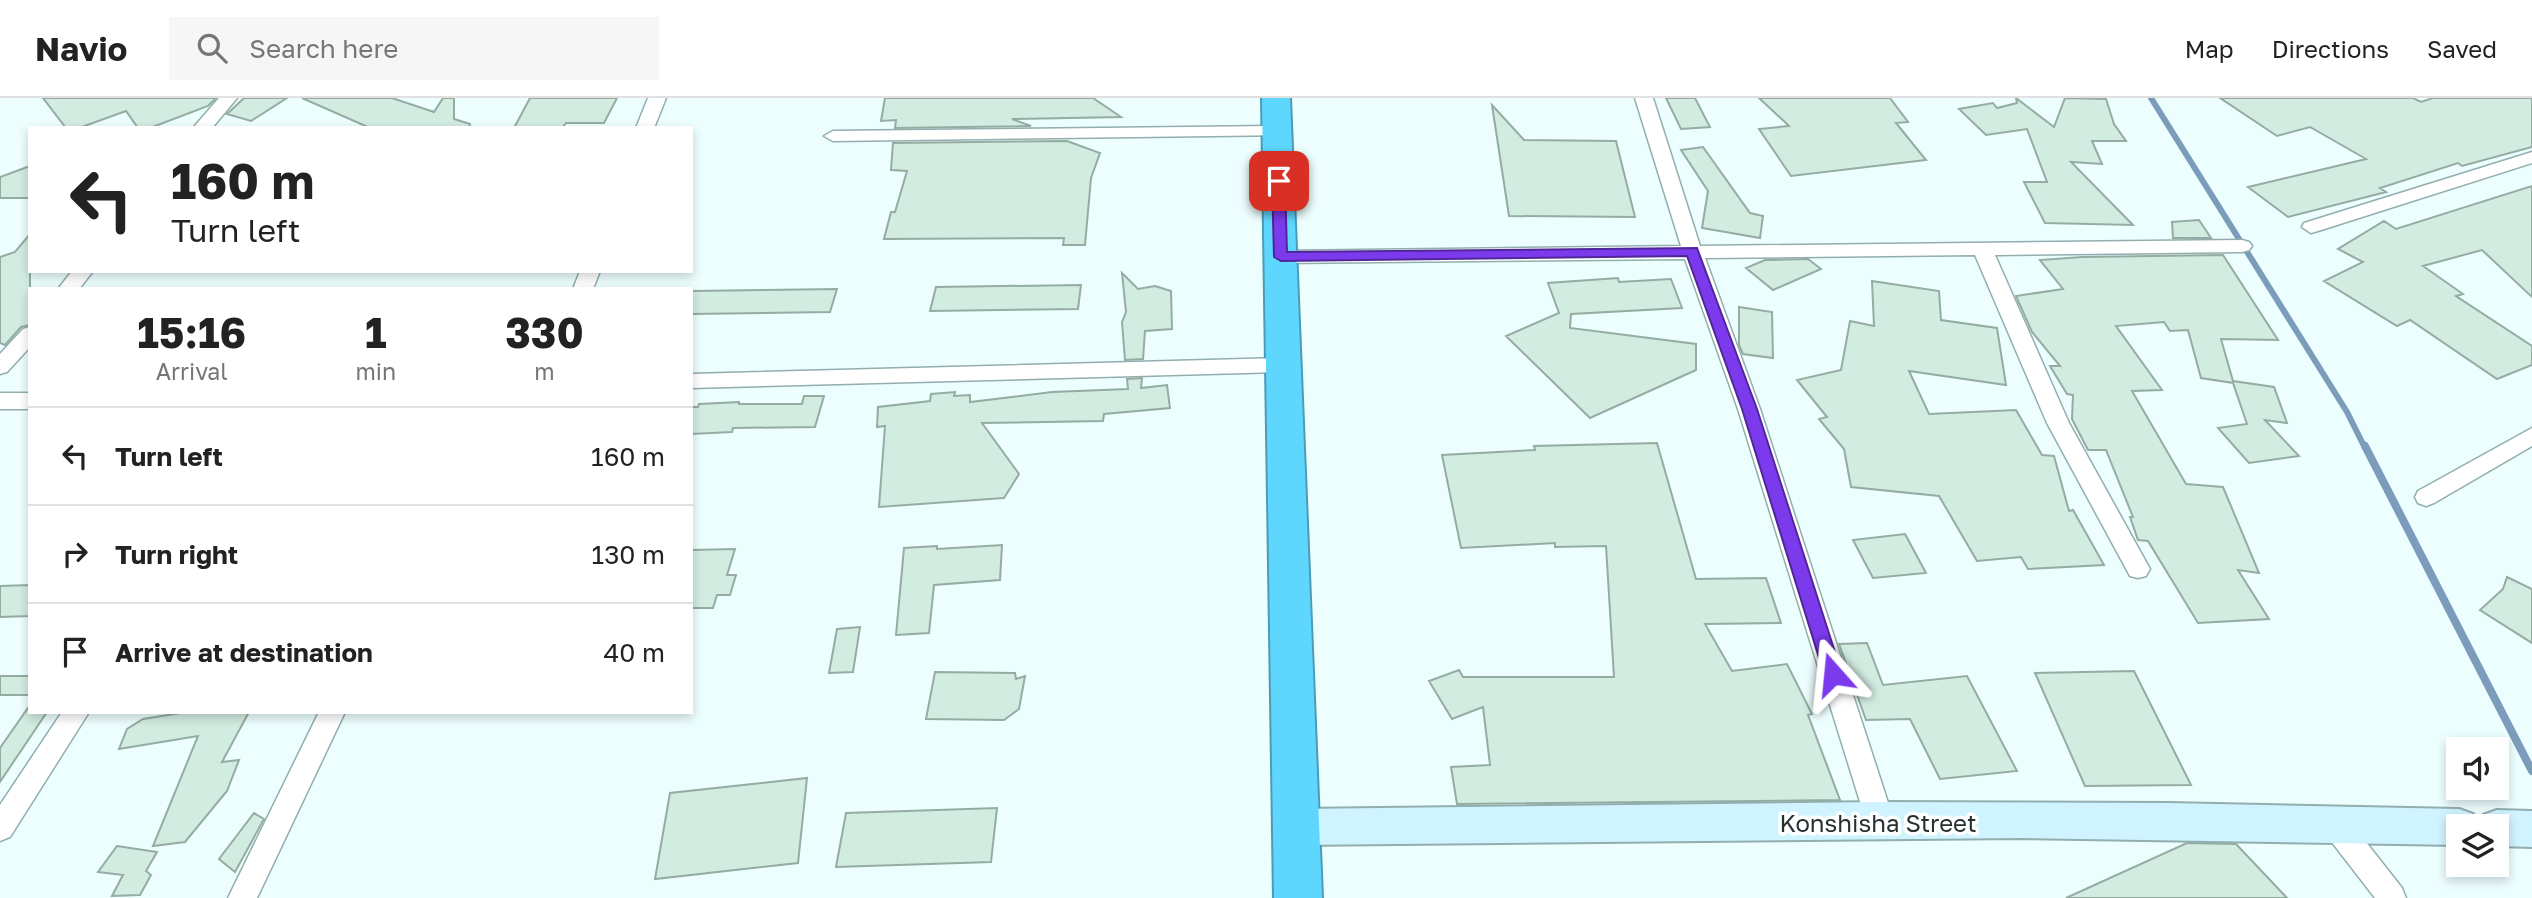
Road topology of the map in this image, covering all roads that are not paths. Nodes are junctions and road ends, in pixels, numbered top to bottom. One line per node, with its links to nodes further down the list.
1 (228, 98): 5 (street)
2 (657, 98): 6 (street)
3 (1644, 98): 12 (street)
4 (1276, 114): 7 (street); 13 (highway)
5 (204, 126)
6 (646, 126)
7 (833, 136)
8 (2532, 158): 9 (street)
9 (2311, 227)
10 (2242, 246): 11 (street)
11 (1982, 248): 12 (street); 24 (street)
12 (1692, 251): 13 (street); 27 (street)
13 (1281, 257): 17 (highway)
14 (81, 273): 15 (street)
15 (70, 287)
16 (28, 336): 18 (street)
17 (1284, 365): 19 (street); 29 (highway)
18 (0, 367)
19 (693, 381)
20 (0, 401): 21 (street)
21 (28, 401)
22 (2532, 436): 23 (street)
23 (2426, 497)
24 (2138, 569)
25 (75, 714): 31 (street)
26 (331, 714): 34 (street)
27 (1880, 821): 28 (street, Konshisha Street); 29 (street, Konshisha Street)
28 (2334, 823): 30 (street, Konshisha Street); 36 (street)
29 (1297, 827): 35 (highway)
30 (2446, 827)
31 (0, 828)
32 (2509, 828): 33 (street)
33 (2532, 829)
34 (242, 898)
35 (1298, 898)
36 (2392, 898)

